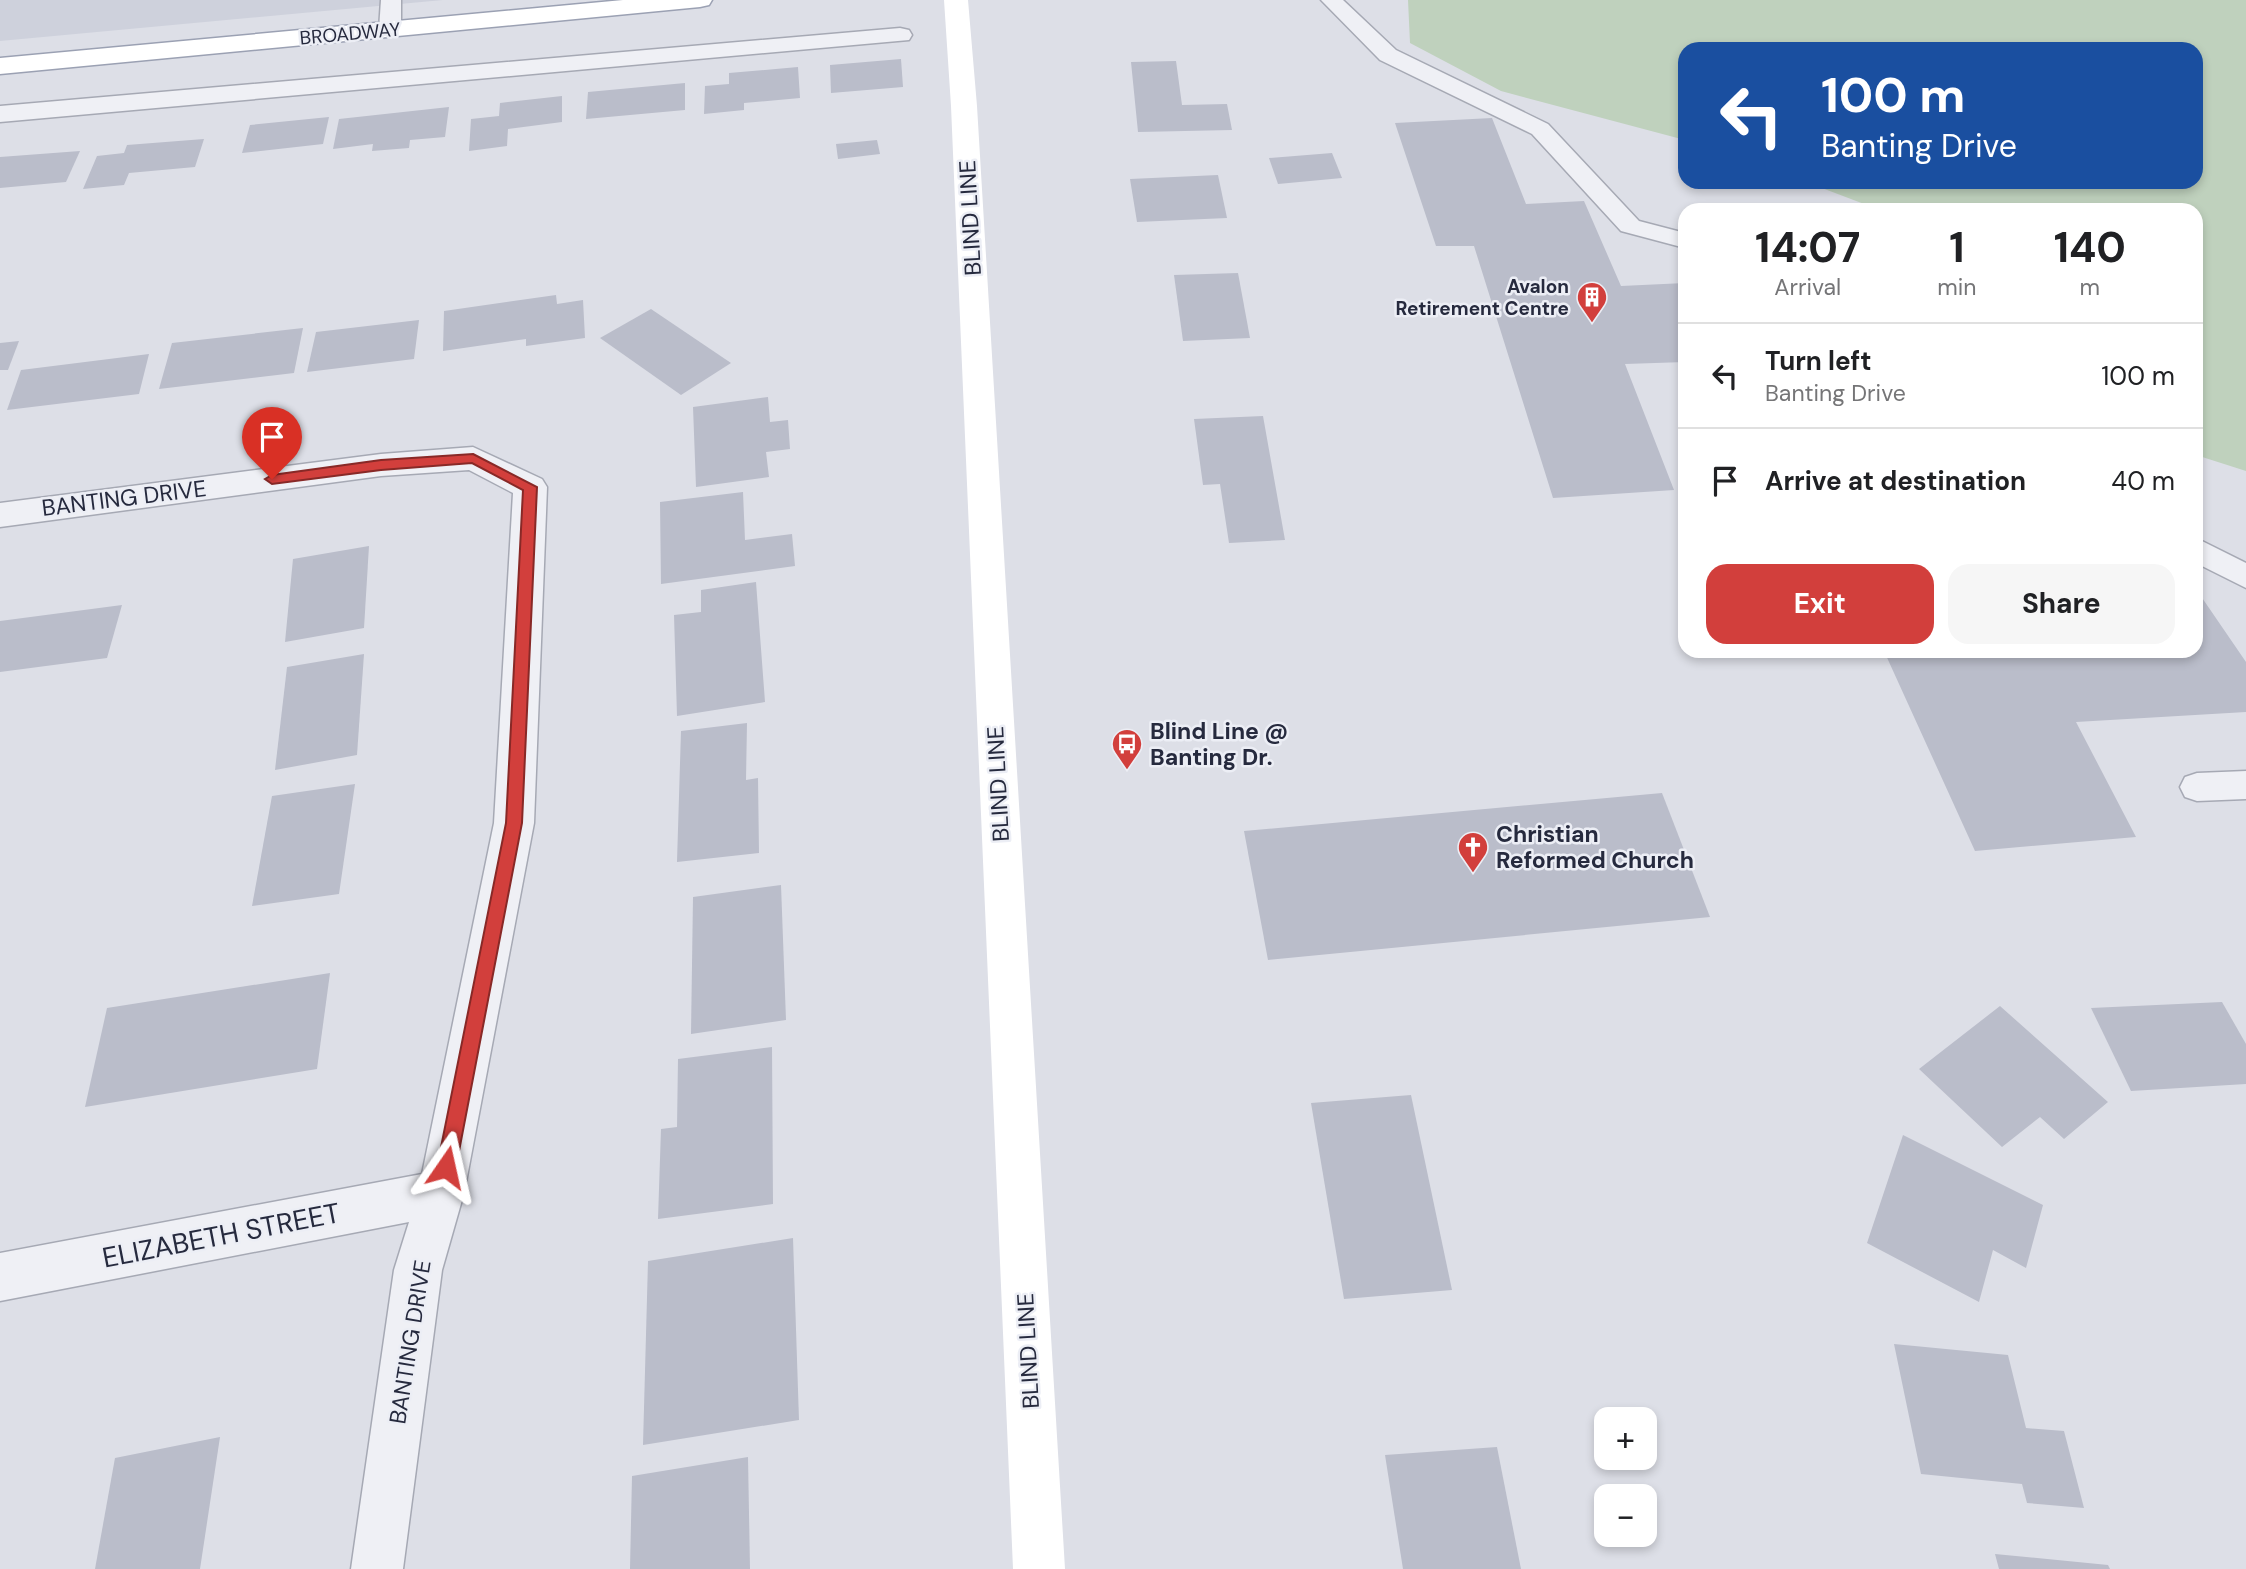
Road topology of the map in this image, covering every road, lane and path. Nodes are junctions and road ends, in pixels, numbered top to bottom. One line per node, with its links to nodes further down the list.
1 (391, 0): 6 (lane)
2 (700, 0): 5 (street, BROADWAY)
3 (956, 0): 19 (street, BLIND LINE)
4 (1331, 0): 10 (lane)
5 (638, 3): 6 (street, BROADWAY)
6 (390, 29): 8 (street, BROADWAY)
7 (900, 35): 9 (street)
8 (0, 66)
9 (0, 114)
10 (1678, 239)
11 (0, 514): 16 (street, BANTING DRIVE)
12 (2203, 553): 13 (lane)
13 (2246, 578)
14 (2246, 785): 15 (lane)
15 (2197, 788)
16 (441, 1193): 17 (street, ELIZABETH STREET); 18 (street, BANTING DRIVE)
17 (0, 1277)
18 (377, 1569)
19 (1039, 1569)

